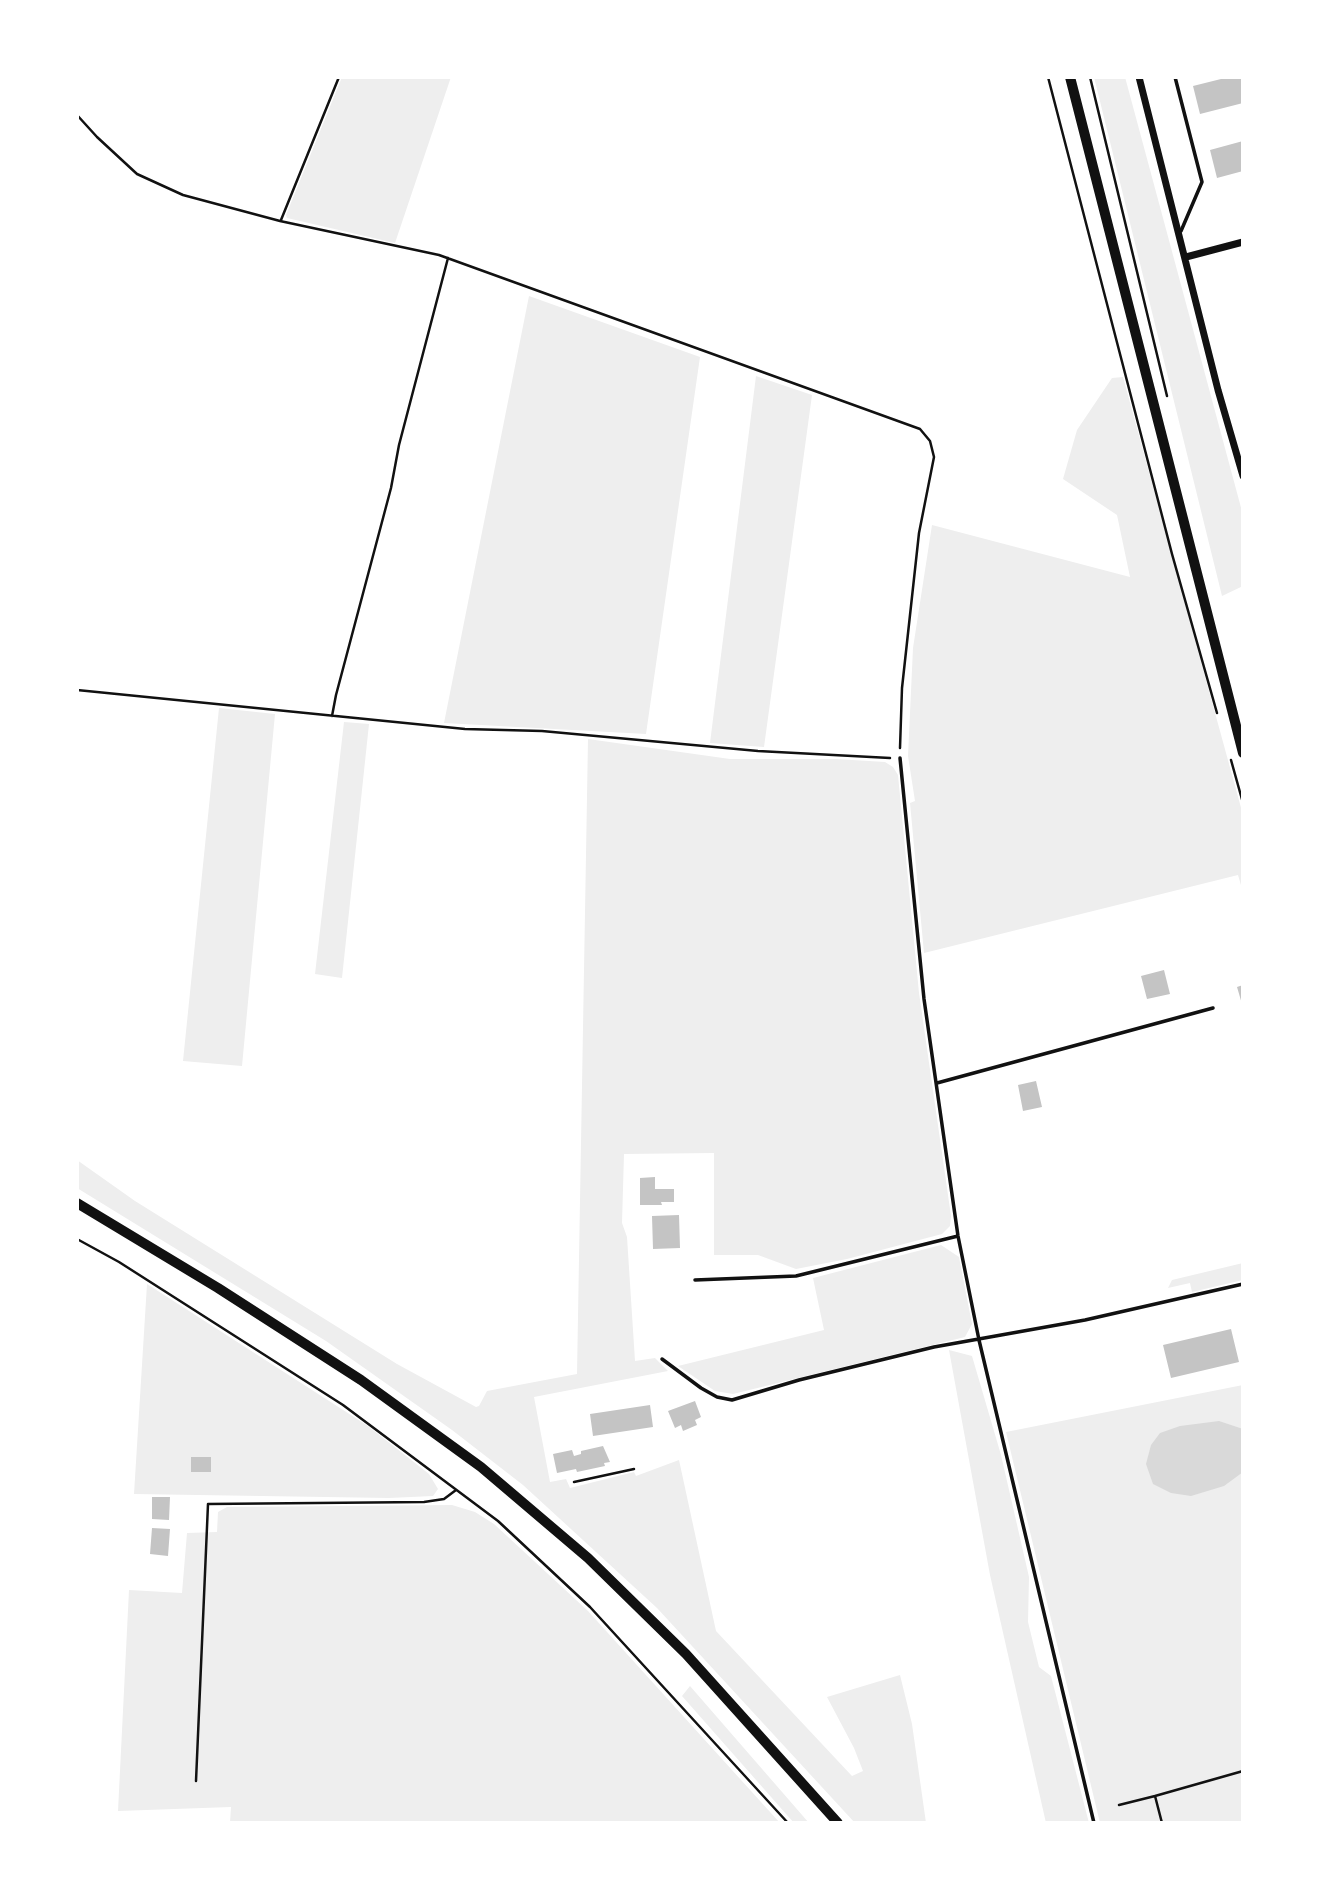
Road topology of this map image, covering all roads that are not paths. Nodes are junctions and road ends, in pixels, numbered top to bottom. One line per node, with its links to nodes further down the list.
1 (1070, 77): 8 (main road)
2 (1139, 77): 4 (street)
3 (1175, 77): 4 (lane)
4 (1180, 233): 6 (street)
5 (1243, 242): 6 (street)
6 (1186, 257): 7 (street)
7 (1243, 476)
8 (1243, 753)
9 (900, 758): 11 (lane)
10 (1213, 1008): 11 (lane)
11 (937, 1083): 13 (lane)
12 (77, 1203): 18 (main road)
13 (958, 1236): 14 (lane); 16 (lane)
14 (695, 1280)
15 (1243, 1284): 16 (lane)
16 (979, 1340): 17 (lane); 19 (lane)
17 (662, 1359)
18 (838, 1823)
19 (1094, 1823)

